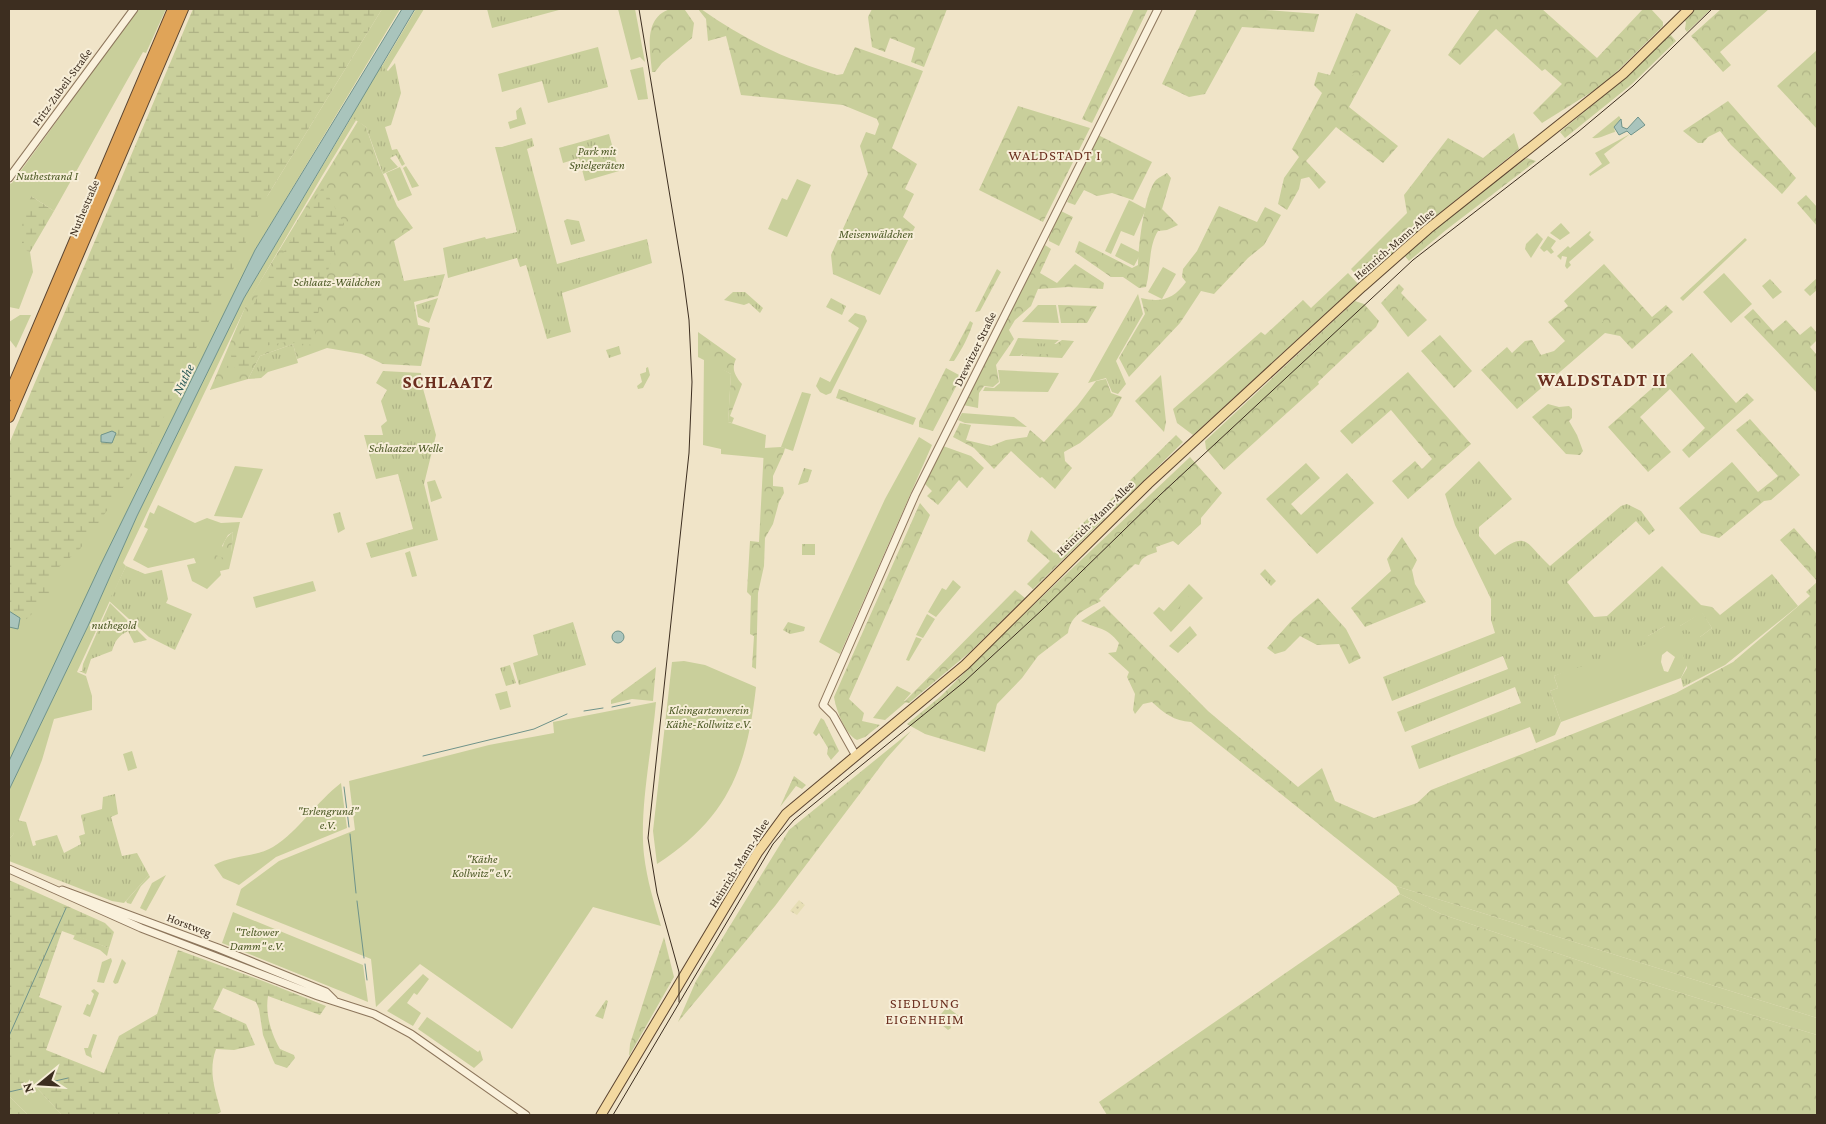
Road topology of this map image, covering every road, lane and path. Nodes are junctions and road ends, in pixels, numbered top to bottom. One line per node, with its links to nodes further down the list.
1 (134, 9): 6 (street, Fritz-Zubeil-Straße)
2 (173, 9): 7 (highway, Nuthestraße)
3 (183, 9): 8 (highway, Nuthestraße)
4 (1158, 9): 9 (street, Drewitzer Straße)
5 (1689, 9): 9 (main road, Heinrich-Mann-Allee)
6 (9, 178)
7 (9, 395)
8 (9, 417)
9 (856, 756): 12 (main road, Heinrich-Mann-Allee)
10 (9, 868): 11 (street, Horstweg)
11 (526, 1115)
12 (602, 1115)

